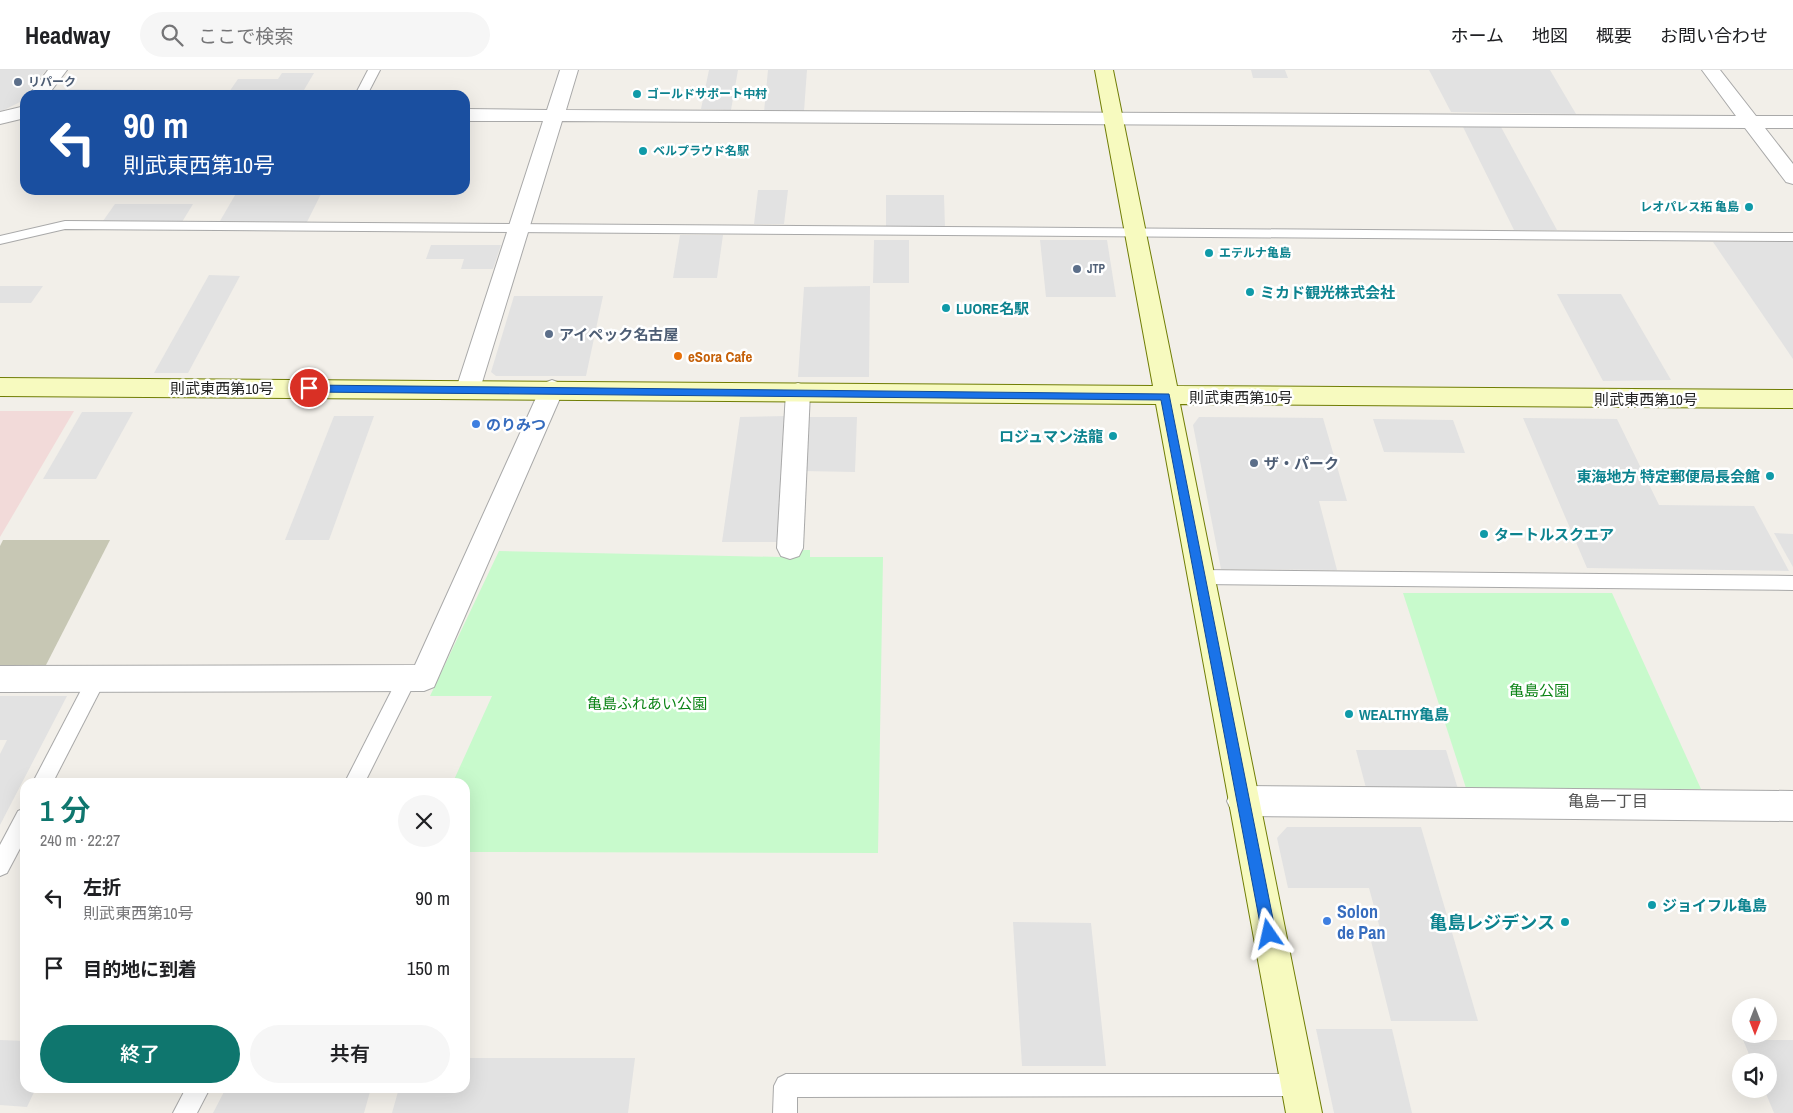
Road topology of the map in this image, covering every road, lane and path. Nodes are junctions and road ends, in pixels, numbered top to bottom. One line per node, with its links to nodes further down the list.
1 (58, 70): 6 (street)
2 (374, 70): 7 (lane)
3 (569, 70): 10 (street)
4 (1104, 70): 12 (street)
5 (1711, 70): 13 (street)
6 (42, 90)
7 (364, 90)
8 (20, 114): 11 (street)
9 (470, 115): 10 (street)
10 (555, 116): 12 (street); 16 (street)
11 (0, 118)
12 (1113, 118): 13 (street); 17 (street)
13 (1750, 122): 14 (street); 15 (street)
14 (1793, 122)
15 (1793, 178)
16 (519, 230): 17 (lane); 19 (lane); 21 (street)
17 (1134, 233): 18 (lane); 24 (street)
18 (1793, 237)
19 (0, 240)
20 (0, 387): 21 (street, 則武東西第10号)
21 (468, 389): 22 (street, 則武東西第10号)
22 (552, 389): 23 (street, 則武東西第10号); 29 (street)
23 (798, 392): 24 (street, 則武東西第10号); 26 (street)
24 (1165, 396): 25 (street, 則武東西第10号); 27 (street)
25 (1793, 399)
26 (790, 548)
27 (1200, 577): 28 (lane); 34 (street)
28 (1793, 583)
29 (408, 678): 31 (street); 33 (lane)
30 (0, 679): 31 (street)
31 (97, 679): 32 (lane)
32 (45, 778)
33 (357, 778)
34 (1243, 802): 35 (street); 38 (street)
35 (1793, 806)
36 (20, 828): 37 (lane)
37 (0, 866)
38 (1298, 1085): 41 (lane); 42 (street)
39 (195, 1093): 40 (lane)
40 (185, 1113)
41 (785, 1113)
42 (1304, 1113)

